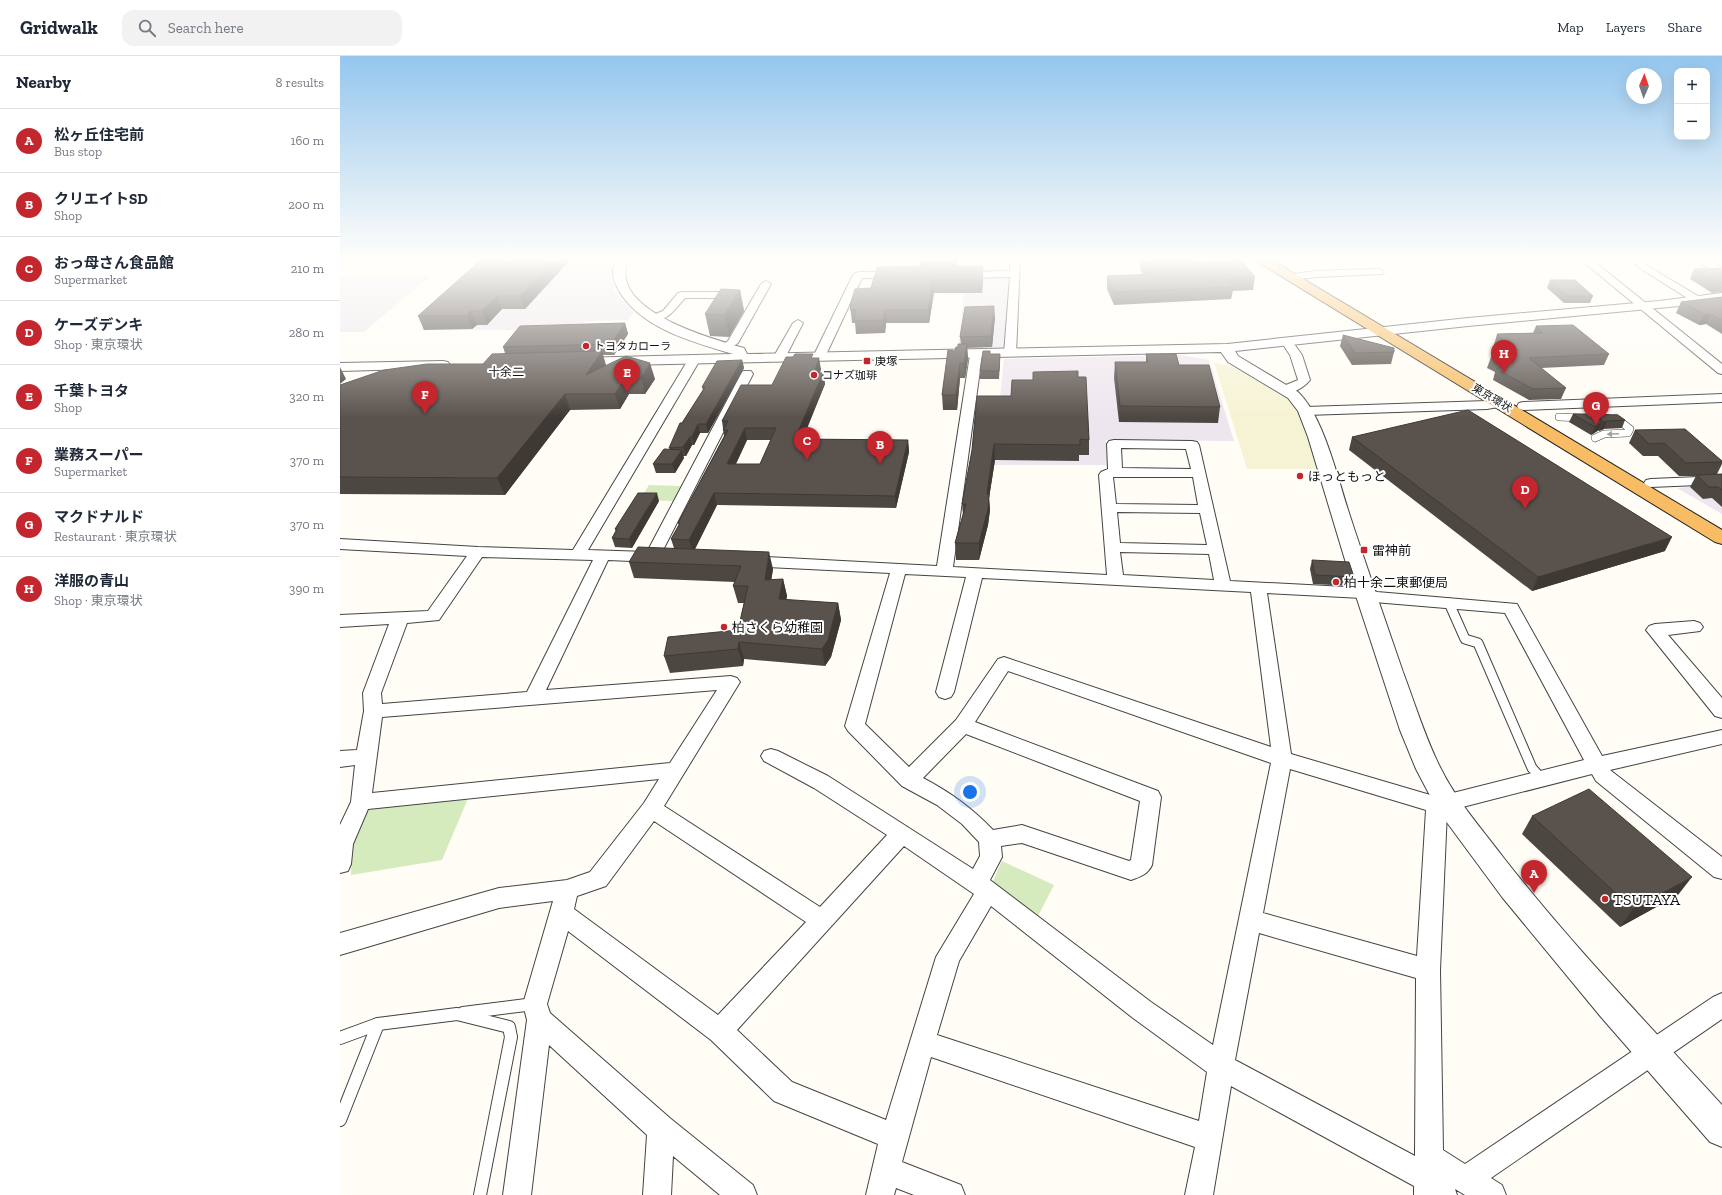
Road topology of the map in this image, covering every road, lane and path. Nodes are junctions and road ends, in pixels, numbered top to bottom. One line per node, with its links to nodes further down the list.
1 (646, 312): 9 (street)
2 (668, 312): 9 (street)
3 (750, 312): 13 (street)
4 (840, 312): 17 (street)
5 (1013, 312): 16 (street)
6 (1358, 312): 11 (highway, 東京環状)
7 (1579, 312): 11 (street)
8 (1650, 312): 25 (street)
9 (654, 318): 13 (street)
10 (798, 323): 18 (street)
11 (1389, 331): 12 (street); 30 (highway, 東京環状); 31 (highway, 東京環状)
12 (1288, 343): 14 (street); 28 (street)
13 (726, 347): 19 (street)
14 (1227, 348): 16 (street); 28 (street)
15 (976, 354): 16 (street); 17 (street); 55 (street)
16 (1010, 354)
17 (819, 357): 18 (street)
18 (779, 358): 19 (street)
19 (738, 359): 20 (street)
20 (694, 360): 21 (street); 50 (street)
21 (561, 363)
22 (459, 364): 23 (street)
23 (381, 366): 24 (street); 27 (street)
24 (340, 367)
25 (1722, 370)
26 (747, 374): 51 (street)
27 (359, 382)
28 (1285, 390): 32 (street)
29 (1722, 398): 31 (street)
30 (1500, 403): 32 (street); 44 (highway, 東京環状)
31 (1523, 406): 40 (highway, 東京環状)
32 (1306, 411): 60 (street)
33 (1559, 417): 35 (lane)
34 (1610, 417): 36 (lane, one-way to 36)
35 (1587, 418)
36 (1595, 438)
37 (1115, 472): 38 (street); 38 (street); 41 (street)
38 (1199, 473): 42 (street)
39 (1722, 480): 40 (street)
40 (1651, 483): 43 (highway, 東京環状)
41 (1110, 508): 42 (street); 46 (street)
42 (1207, 509): 47 (street)
43 (1722, 526)
44 (1722, 538)
45 (340, 544): 48 (street)
46 (1113, 547): 47 (street); 57 (street)
47 (1215, 550): 58 (street)
48 (478, 552): 50 (street); 62 (street)
49 (603, 555): 50 (street); 51 (street); 66 (street)
50 (567, 556)
51 (652, 557): 52 (street)
52 (668, 557)
53 (732, 560): 54 (street)
54 (899, 568): 55 (street); 78 (street)
55 (944, 570): 56 (street)
56 (975, 573): 57 (street); 65 (street)
57 (1115, 579): 58 (street)
58 (1223, 586): 59 (street)
59 (1258, 587): 60 (street); 74 (street)
60 (1365, 593): 61 (street); 80 (street)
61 (1449, 604): 75 (street); 77 (lane)
62 (400, 618): 63 (street); 67 (street)
63 (340, 621)
64 (1694, 627): 68 (street)
65 (945, 692)
66 (533, 699): 67 (street); 76 (street)
67 (373, 711): 72 (street)
68 (1722, 711)
69 (963, 725): 74 (street); 78 (street); 83 (street)
70 (1722, 738): 75 (street)
71 (771, 756): 82 (street)
72 (366, 757): 73 (street); 79 (street)
73 (340, 759)
74 (1282, 759): 80 (street); 88 (street)
75 (1596, 765): 77 (street); 85 (street)
76 (674, 770): 79 (street); 81 (street)
77 (1541, 778): 80 (street)
78 (909, 780): 83 (street)
79 (361, 802): 84 (street)
80 (1442, 803): 91 (street); 99 (street)
81 (651, 809): 87 (street); 89 (street)
82 (902, 834): 86 (street); 89 (street)
83 (989, 839): 86 (street)
84 (341, 851)
85 (1722, 870)
86 (982, 887): 98 (street); 100 (street)
87 (565, 902): 90 (street); 93 (street); 96 (street)
88 (1250, 920): 91 (street); 100 (street)
89 (823, 921): 96 (street)
90 (340, 944)
91 (1428, 970): 107 (street)
92 (1722, 1005): 99 (street)
93 (538, 1012): 94 (lane); 102 (street); 110 (street)
94 (457, 1014): 95 (lane); 109 (lane)
95 (378, 1024): 97 (lane); 101 (lane)
96 (720, 1031): 104 (street)
97 (340, 1038)
98 (922, 1042): 104 (street); 105 (street)
99 (1653, 1051): 103 (street); 108 (street)
100 (1221, 1066): 105 (street); 107 (street)
101 (340, 1120)
102 (661, 1129): 111 (street); 112 (street)
103 (1722, 1130)
104 (894, 1137): 106 (street)
105 (1210, 1138): 114 (street)
106 (882, 1182): 113 (street)
107 (1432, 1182): 108 (street)
108 (1482, 1190)
109 (480, 1195)
110 (517, 1195)
111 (657, 1195)
112 (743, 1195)
113 (951, 1195)
114 (1199, 1195)

